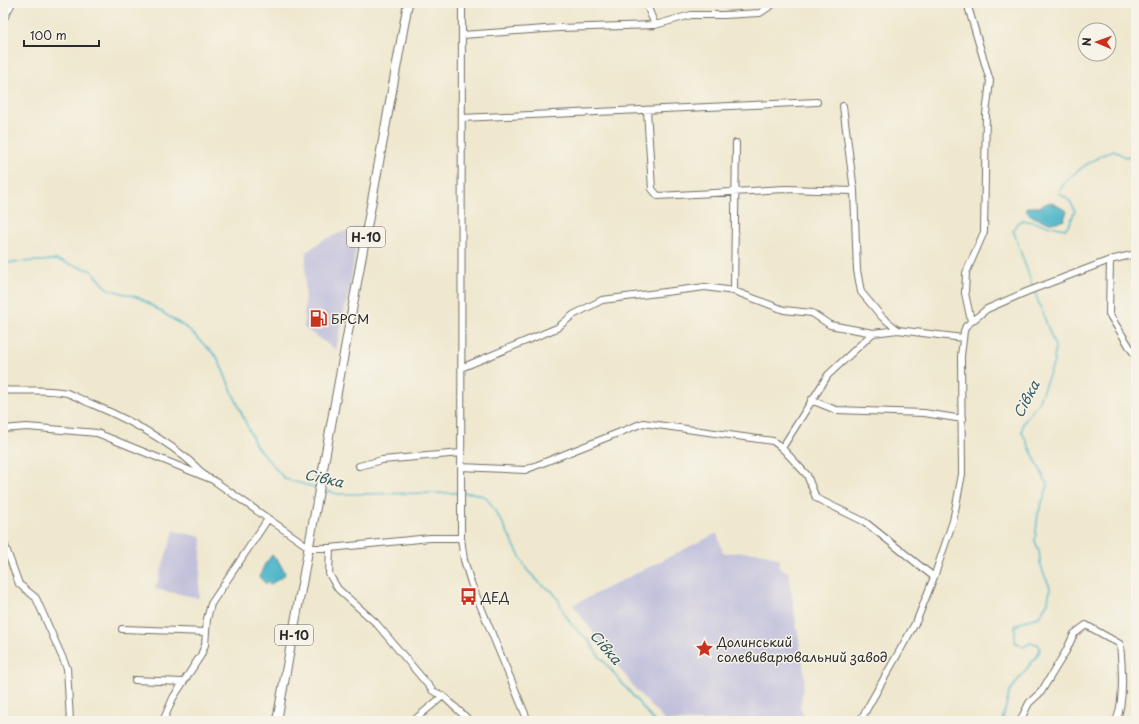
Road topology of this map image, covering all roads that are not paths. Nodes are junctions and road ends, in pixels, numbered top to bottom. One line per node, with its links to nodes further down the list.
1 (12, 3): 7 (street)
2 (408, 3): 38 (main road, Н-10)
3 (462, 3): 9 (street)
4 (646, 3): 8 (street)
5 (774, 3): 8 (street)
6 (968, 10): 20 (street)
7 (3, 20)
8 (656, 25): 9 (street)
9 (462, 35): 13 (street)
10 (818, 102): 12 (street)
11 (843, 106): 16 (street)
12 (647, 110): 13 (street); 15 (street)
13 (462, 118): 25 (street)
14 (736, 143): 15 (street)
15 (735, 191): 16 (street); 19 (street)
16 (854, 191): 21 (street)
17 (1136, 254): 18 (street)
18 (1110, 260): 20 (street); 24 (street)
19 (734, 291): 22 (street); 25 (street)
20 (971, 321): 23 (street)
21 (898, 330): 22 (street); 23 (street)
22 (873, 333): 27 (street)
23 (963, 338): 28 (street)
24 (1136, 357)
25 (461, 368): 31 (street)
26 (3, 390): 34 (street)
27 (811, 400): 28 (street); 30 (street)
28 (963, 420): 40 (street)
29 (3, 429): 34 (street)
30 (782, 448): 33 (street); 40 (street)
31 (461, 453): 32 (street); 33 (street)
32 (359, 466)
33 (461, 467): 36 (street)
34 (206, 477): 35 (street)
35 (268, 518): 38 (street); 42 (street)
36 (461, 538): 39 (street); 51 (street)
37 (3, 540): 46 (street)
38 (310, 548): 39 (street); 48 (main road, Н-10)
39 (330, 548): 45 (street)
40 (934, 577): 52 (street)
41 (122, 629): 42 (street)
42 (206, 632): 44 (street)
43 (135, 680): 44 (street)
44 (182, 682): 47 (street)
45 (443, 696): 49 (street); 50 (street)
46 (70, 721)
47 (162, 721)
48 (277, 721)
49 (414, 721)
50 (470, 721)
51 (528, 721)
52 (860, 721)
53 (1020, 721): 54 (street)
54 (1116, 721)

